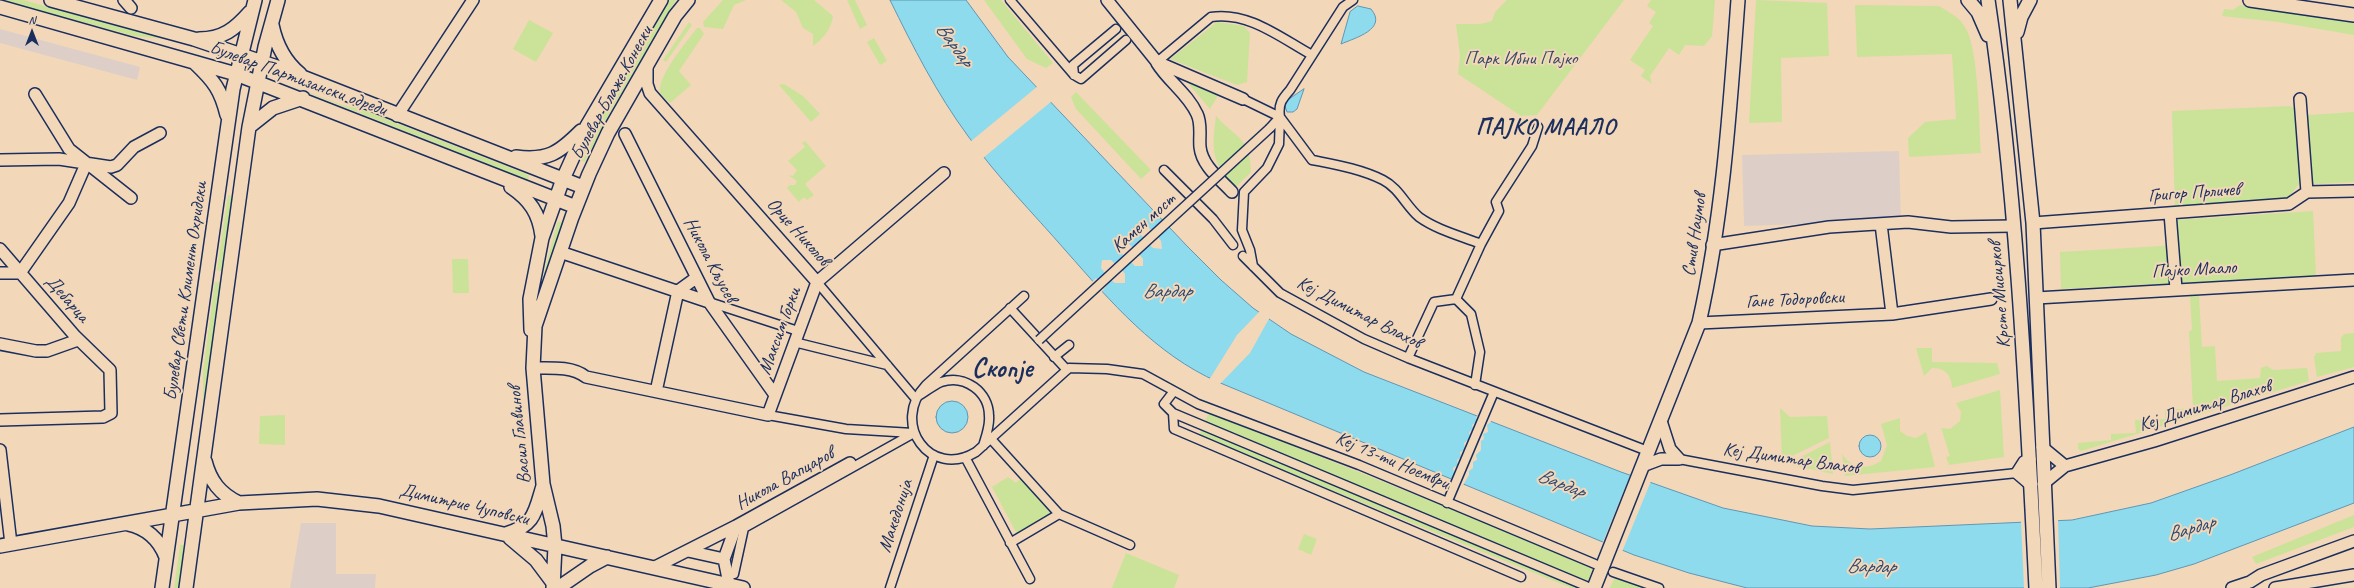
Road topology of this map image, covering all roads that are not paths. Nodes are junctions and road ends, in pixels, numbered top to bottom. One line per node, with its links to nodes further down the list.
1 (51, 0): 22 (street, Булевар Партизански одреди)
2 (278, 0): 20 (street)
3 (473, 0): 42 (street)
4 (681, 0): 19 (street)
5 (688, 0): 19 (street, Булевар Блаже Конески)
6 (1010, 0): 33 (street)
7 (1107, 0): 30 (street)
8 (1353, 0): 26 (street)
9 (1738, 0): 71 (street, Стив Наумов)
10 (1968, 0): 28 (street)
11 (1988, 0): 28 (street, Крсте Мисирков)
12 (2010, 0): 24 (street, Крсте Мисирков)
13 (2030, 0): 24 (street)
14 (2250, 0): 18 (street)
15 (659, 2): 46 (street, Булевар Блаже Конески)
16 (254, 4): 22 (street); 25 (street, Булевар Свети Климент Охридски)
17 (0, 7): 27 (street, Булевар Партизански одреди)
18 (2354, 15)
19 (675, 16): 31 (street, Булевар Блаже Конески)
20 (271, 21): 29 (street); 34 (street)
21 (1116, 29): 33 (street)
22 (194, 39): 25 (street, Булевар Партизански одреди)
23 (1126, 40): 33 (street)
24 (2016, 44): 65 (street, Крсте Мисирков)
25 (241, 55): 29 (street, Булевар Партизански одреди); 32 (street, Булевар Свети Климент Охридски)
26 (1312, 55): 30 (street); 43 (street)
27 (193, 61): 32 (street, Булевар Партизански одреди); 44 (street)
28 (1997, 61): 67 (street, Крсте Мисирков)
29 (262, 62): 34 (street, Булевар Партизански одреди); 35 (street)
30 (1157, 62): 39 (street); 59 (street)
31 (647, 65): 36 (street); 41 (street, Булевар Блаже Конески)
32 (236, 74): 35 (street, Булевар Партизански одреди); 44 (street, Булевар Свети Климент Охридски)
33 (1074, 75)
34 (308, 80): 42 (street, Булевар Партизански одреди)
35 (258, 81): 38 (street, Булевар Партизански одреди); 45 (street)
36 (650, 93): 41 (street); 80 (street, Орце Николов)
37 (35, 94): 52 (street)
38 (303, 98): 45 (street); 55 (street, Булевар Партизански одреди)
39 (1243, 99): 43 (street)
40 (2300, 99): 60 (street)
41 (626, 101): 57 (street, Булевар Блаже Конески)
42 (401, 110): 50 (street, Булевар Партизански одреди)
43 (1280, 117): 69 (street); 75 (street); 93 (street, Камен мост, bridge)
44 (228, 122): 134 (street, Булевар Свети Климент Охридски)
45 (249, 126): 124 (street)
46 (587, 126): 50 (street); 56 (street, Булевар Блаже Конески)
47 (1538, 127): 69 (street)
48 (160, 133): 52 (street)
49 (625, 134): 78 (street, Никола Кљусев)
50 (496, 154): 56 (street, Булевар Партизански одреди)
51 (0, 160): 52 (street)
52 (86, 164): 61 (street); 77 (street)
53 (1164, 170): 70 (street)
54 (944, 173): 80 (street, Максим Горки)
55 (489, 174): 62 (street, Булевар Партизански одреди); 68 (street)
56 (563, 180): 57 (street, Булевар Партизански одреди); 62 (street, Булевар Блаже Конески)
57 (583, 188): 63 (street, Булевар Блаже Конески)
58 (2354, 190): 60 (street)
59 (1232, 192)
60 (2307, 192): 64 (street, Григор Прличев)
61 (131, 198)
62 (555, 200): 63 (street, Булевар Партизански одреди); 68 (street, Васил Главинов)
63 (576, 207): 73 (street, Васил Главинов)
64 (2170, 213): 65 (street, Григор Прличев); 81 (street)
65 (2033, 223): 84 (street, Крсте Мисирков)
66 (1881, 224): 67 (street); 71 (street); 89 (street)
67 (2013, 226): 123 (street, Крсте Мисирков)
68 (542, 238): 95 (street, Васил Главинов)
69 (1481, 244): 85 (street)
70 (1233, 245)
71 (1712, 245): 90 (street, Стив Наумов)
72 (0, 249): 77 (street, Дебарца)
73 (560, 252): 82 (street); 95 (street, Васил Главинов)
74 (1243, 256): 75 (street, Кеј Димитар Влахов)
75 (1253, 266): 99 (street, Кеј Димитар Влахов)
76 (0, 273): 77 (street)
77 (20, 273): 92 (street, Дебарца)
78 (696, 278): 82 (street); 87 (street, Никола Кљусев)
79 (2354, 280): 81 (street, Пајко Маало)
80 (817, 282): 91 (street, Максим Горки); 100 (street, Орце Николов)
81 (2176, 289): 84 (street, Пајко Маало)
82 (678, 291): 87 (street); 105 (street)
83 (1024, 296): 88 (street)
84 (2036, 298): 117 (street, Крсте Мисирков)
85 (1456, 299): 99 (street); 104 (street)
86 (1991, 299): 89 (street, Гане Тодоровски)
87 (709, 302): 91 (street); 108 (street, Никола Кљусев)
88 (1010, 308): 93 (street); 109 (street)
89 (1892, 314): 90 (street, Гане Тодоровски)
90 (1699, 323): 113 (street, Стив Наумов)
91 (798, 331): 94 (street, Максим Горки)
92 (78, 340): 96 (street); 112 (street, Дебарца)
93 (1039, 340): 98 (street)
94 (794, 342): 100 (street); 108 (street, Максим Горки)
95 (533, 343): 101 (street, Васил Главинов)
96 (0, 344)
97 (1068, 345): 98 (street)
98 (1054, 357): 102 (street)
99 (1408, 358): 104 (street, Кеј Димитар Влахов)
100 (887, 365): 109 (street, Орце Николов)
101 (538, 368): 105 (street); 129 (street, Васил Главинов)
102 (1067, 370): 106 (street, Кеј 13-ти Ноември); 115 (street)
103 (2354, 377): 127 (street, Кеј Димитар Влахов)
104 (1475, 384): 107 (street, Кеј Димитар Влахов)
105 (656, 390): 111 (street)
106 (1174, 391): 110 (street); 148 (street, Кеј 13-ти Ноември)
107 (1494, 392): 119 (street, Кеј Димитар Влахов); 131 (street)
108 (776, 395): 111 (street, Максим Горки)
109 (915, 398): 114 (street); 116 (street)
110 (1173, 412): 151 (street); 155 (street, Кеј 13-ти Ноември)
111 (768, 415): 114 (street)
112 (0, 420)
113 (1661, 421): 122 (street); 126 (street, Стив Наумов)
114 (914, 433): 120 (street); 152 (street)
115 (991, 439): 116 (street); 135 (street)
116 (983, 446): 121 (street)
117 (2042, 447): 127 (street); 130 (street, Крсте Мисирков)
118 (0, 450): 141 (street)
119 (1645, 450)
120 (934, 455): 121 (street); 159 (street, Македонија)
121 (965, 457): 140 (street)
122 (1679, 459): 126 (street, Кеј Димитар Влахов); 128 (street, Кеј Димитар Влахов)
123 (2030, 459): 128 (street); 130 (street, Крсте Мисирков)
124 (204, 460): 132 (street); 133 (street)
125 (850, 463): 137 (street, Никола Вапцаров)
126 (1645, 465): 148 (street, Стив Наумов)
127 (2065, 466): 130 (street, Кеј Димитар Влахов)
128 (2017, 473): 130 (street)
129 (543, 484): 138 (street); 143 (street, Васил Главинов)
130 (2037, 485): 161 (street, Крсте Мисирков); 162 (street, Крсте Мисирков)
131 (1447, 502)
132 (238, 503): 133 (street, Димитрие Чуповски); 138 (street, Димитрие Чуповски)
133 (197, 510): 134 (street, Димитрие Чуповски); 157 (street)
134 (173, 514): 136 (street, Димитрие Чуповски); 145 (street, Булевар Свети Климент Охридски)
135 (1058, 514): 140 (street); 142 (street)
136 (124, 523): 141 (street, Димитрие Чуповски); 145 (street)
137 (736, 526): 144 (street, Никола Вапцаров); 147 (street, Никола Вапцаров)
138 (505, 534): 143 (street, Димитрие Чуповски); 154 (street)
139 (2354, 541): 163 (street)
140 (1010, 543): 153 (street)
141 (6, 545)
142 (1130, 545)
143 (555, 546): 146 (street, Димитрие Чуповски); 154 (street, Васил Главинов)
144 (688, 550): 147 (street); 149 (street, Никола Вапцаров)
145 (166, 557): 156 (street, Булевар Свети Климент Охридски)
146 (607, 557): 149 (street, Димитрие Чуповски); 154 (street)
147 (724, 559): 152 (street)
148 (1604, 566): 155 (street); 160 (street, Кеј 13-ти Ноември)
149 (655, 567): 152 (street, Димитрие Чуповски)
150 (2354, 575): 164 (street)
151 (1521, 577)
152 (731, 579): 158 (street, Димитрие Чуповски)
153 (1030, 579)
154 (555, 587)
155 (1590, 587)
156 (162, 588)
157 (186, 588)
158 (743, 588)
159 (890, 588)
160 (1658, 588)
161 (2036, 588)
162 (2049, 588)
163 (2232, 588)
164 (2275, 588)

